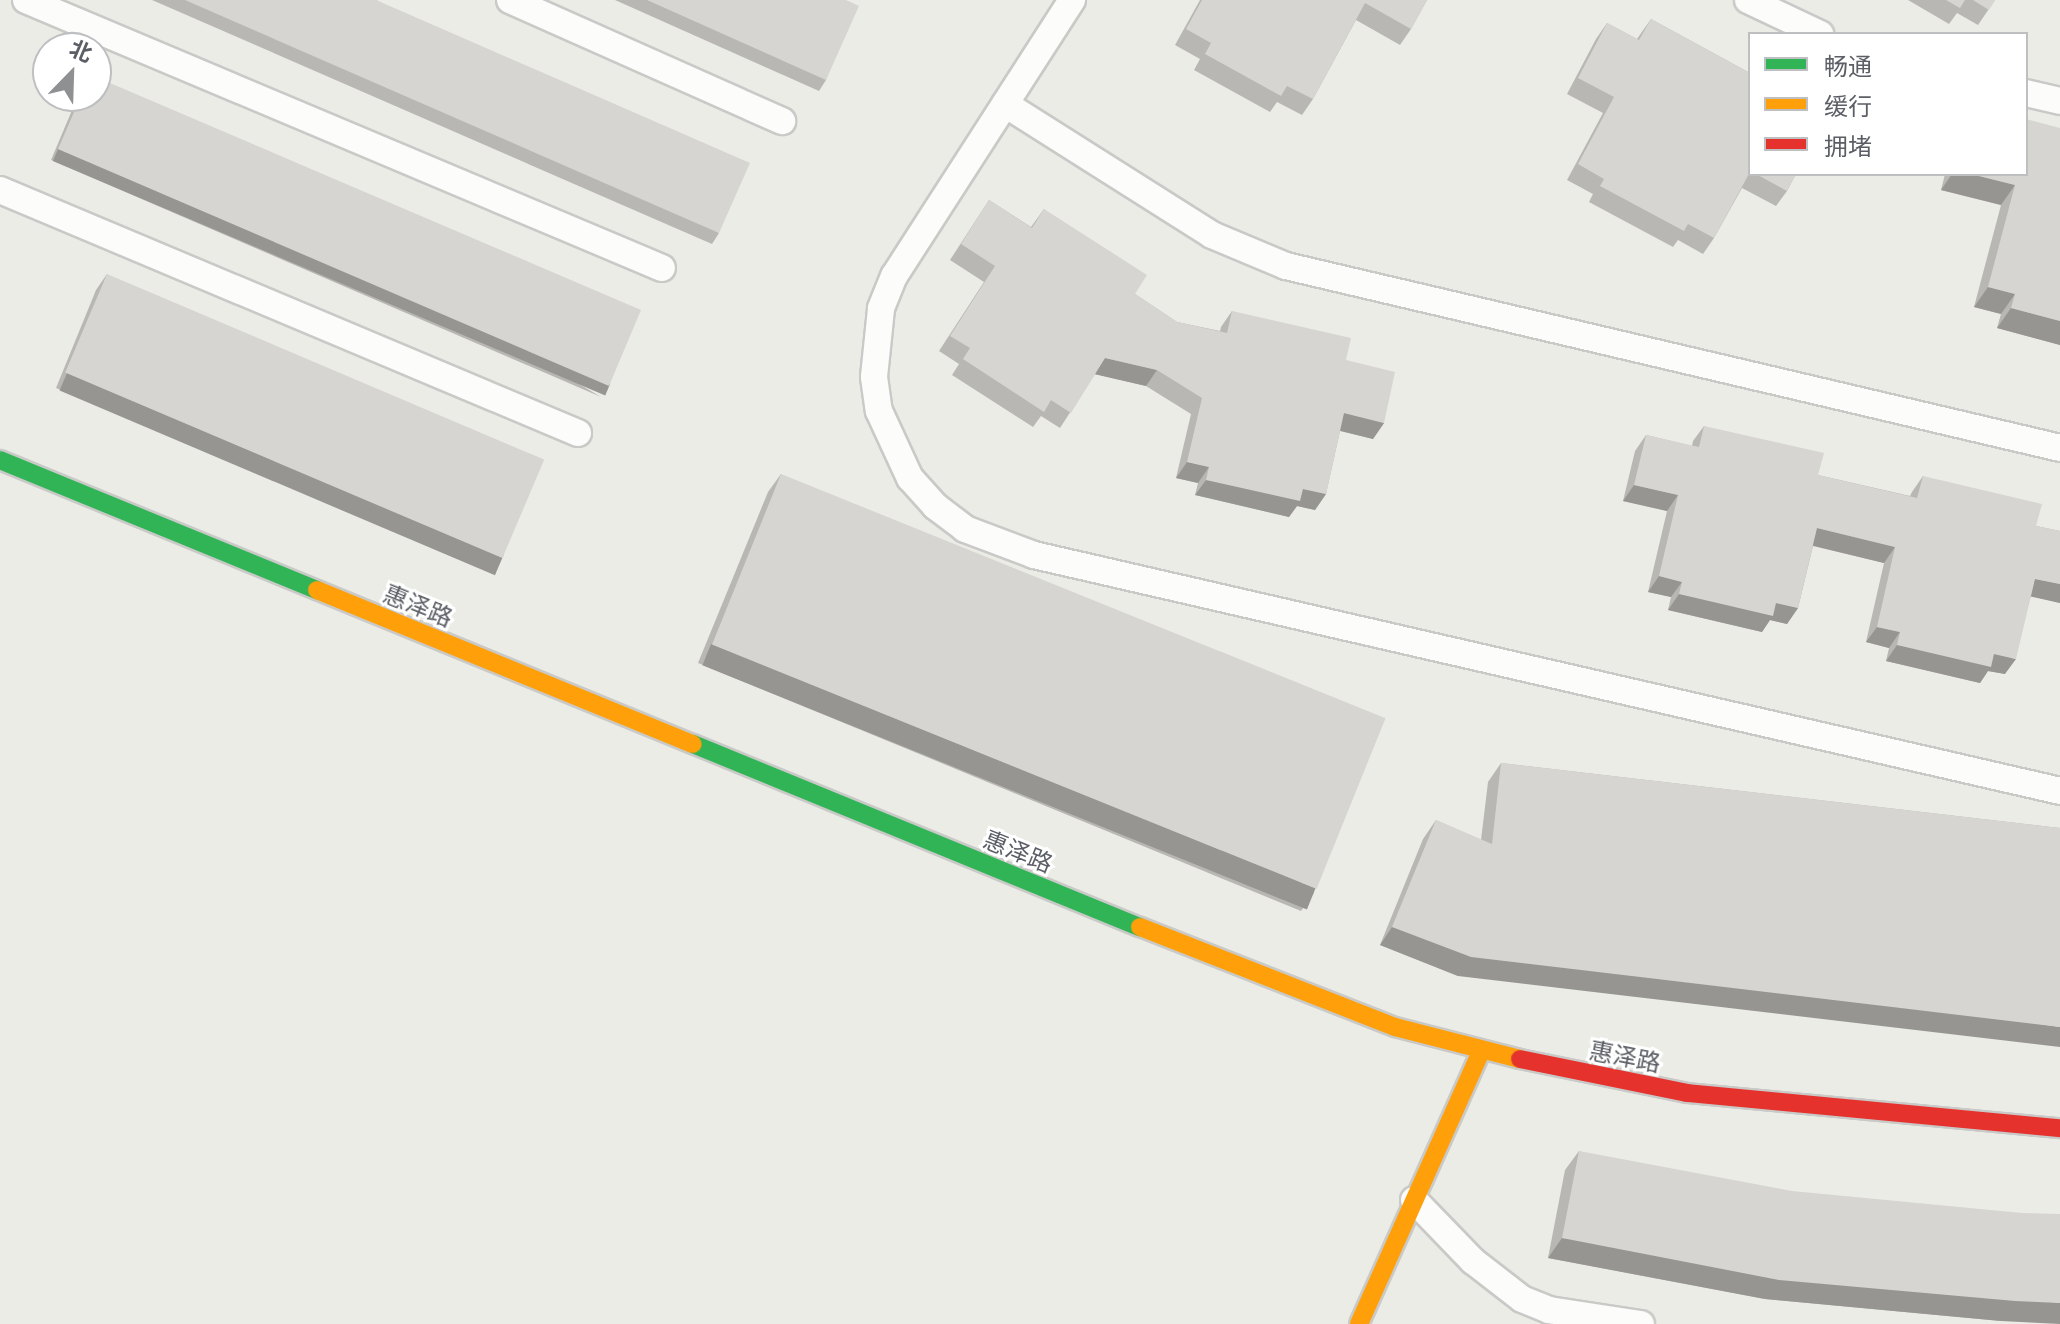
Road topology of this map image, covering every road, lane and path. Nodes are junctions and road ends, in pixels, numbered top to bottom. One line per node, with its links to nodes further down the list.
1 (26, 0): 11 (lane)
2 (510, 0): 9 (lane)
3 (1072, 0): 8 (lane)
4 (1748, 0): 5 (lane)
5 (1816, 32)
6 (2028, 93): 7 (lane)
7 (2060, 101)
8 (1005, 104): 13 (lane); 15 (lane)
9 (782, 121)
10 (0, 190): 12 (lane)
11 (662, 268)
12 (578, 433)
13 (2060, 448)
14 (0, 460): 16 (street, 惠泽路)
15 (2060, 791)
16 (1481, 1051): 17 (street, 惠泽路); 18 (street)
17 (2060, 1128)
18 (1414, 1200): 19 (street); 20 (lane)
19 (1359, 1324)
20 (1641, 1324)

